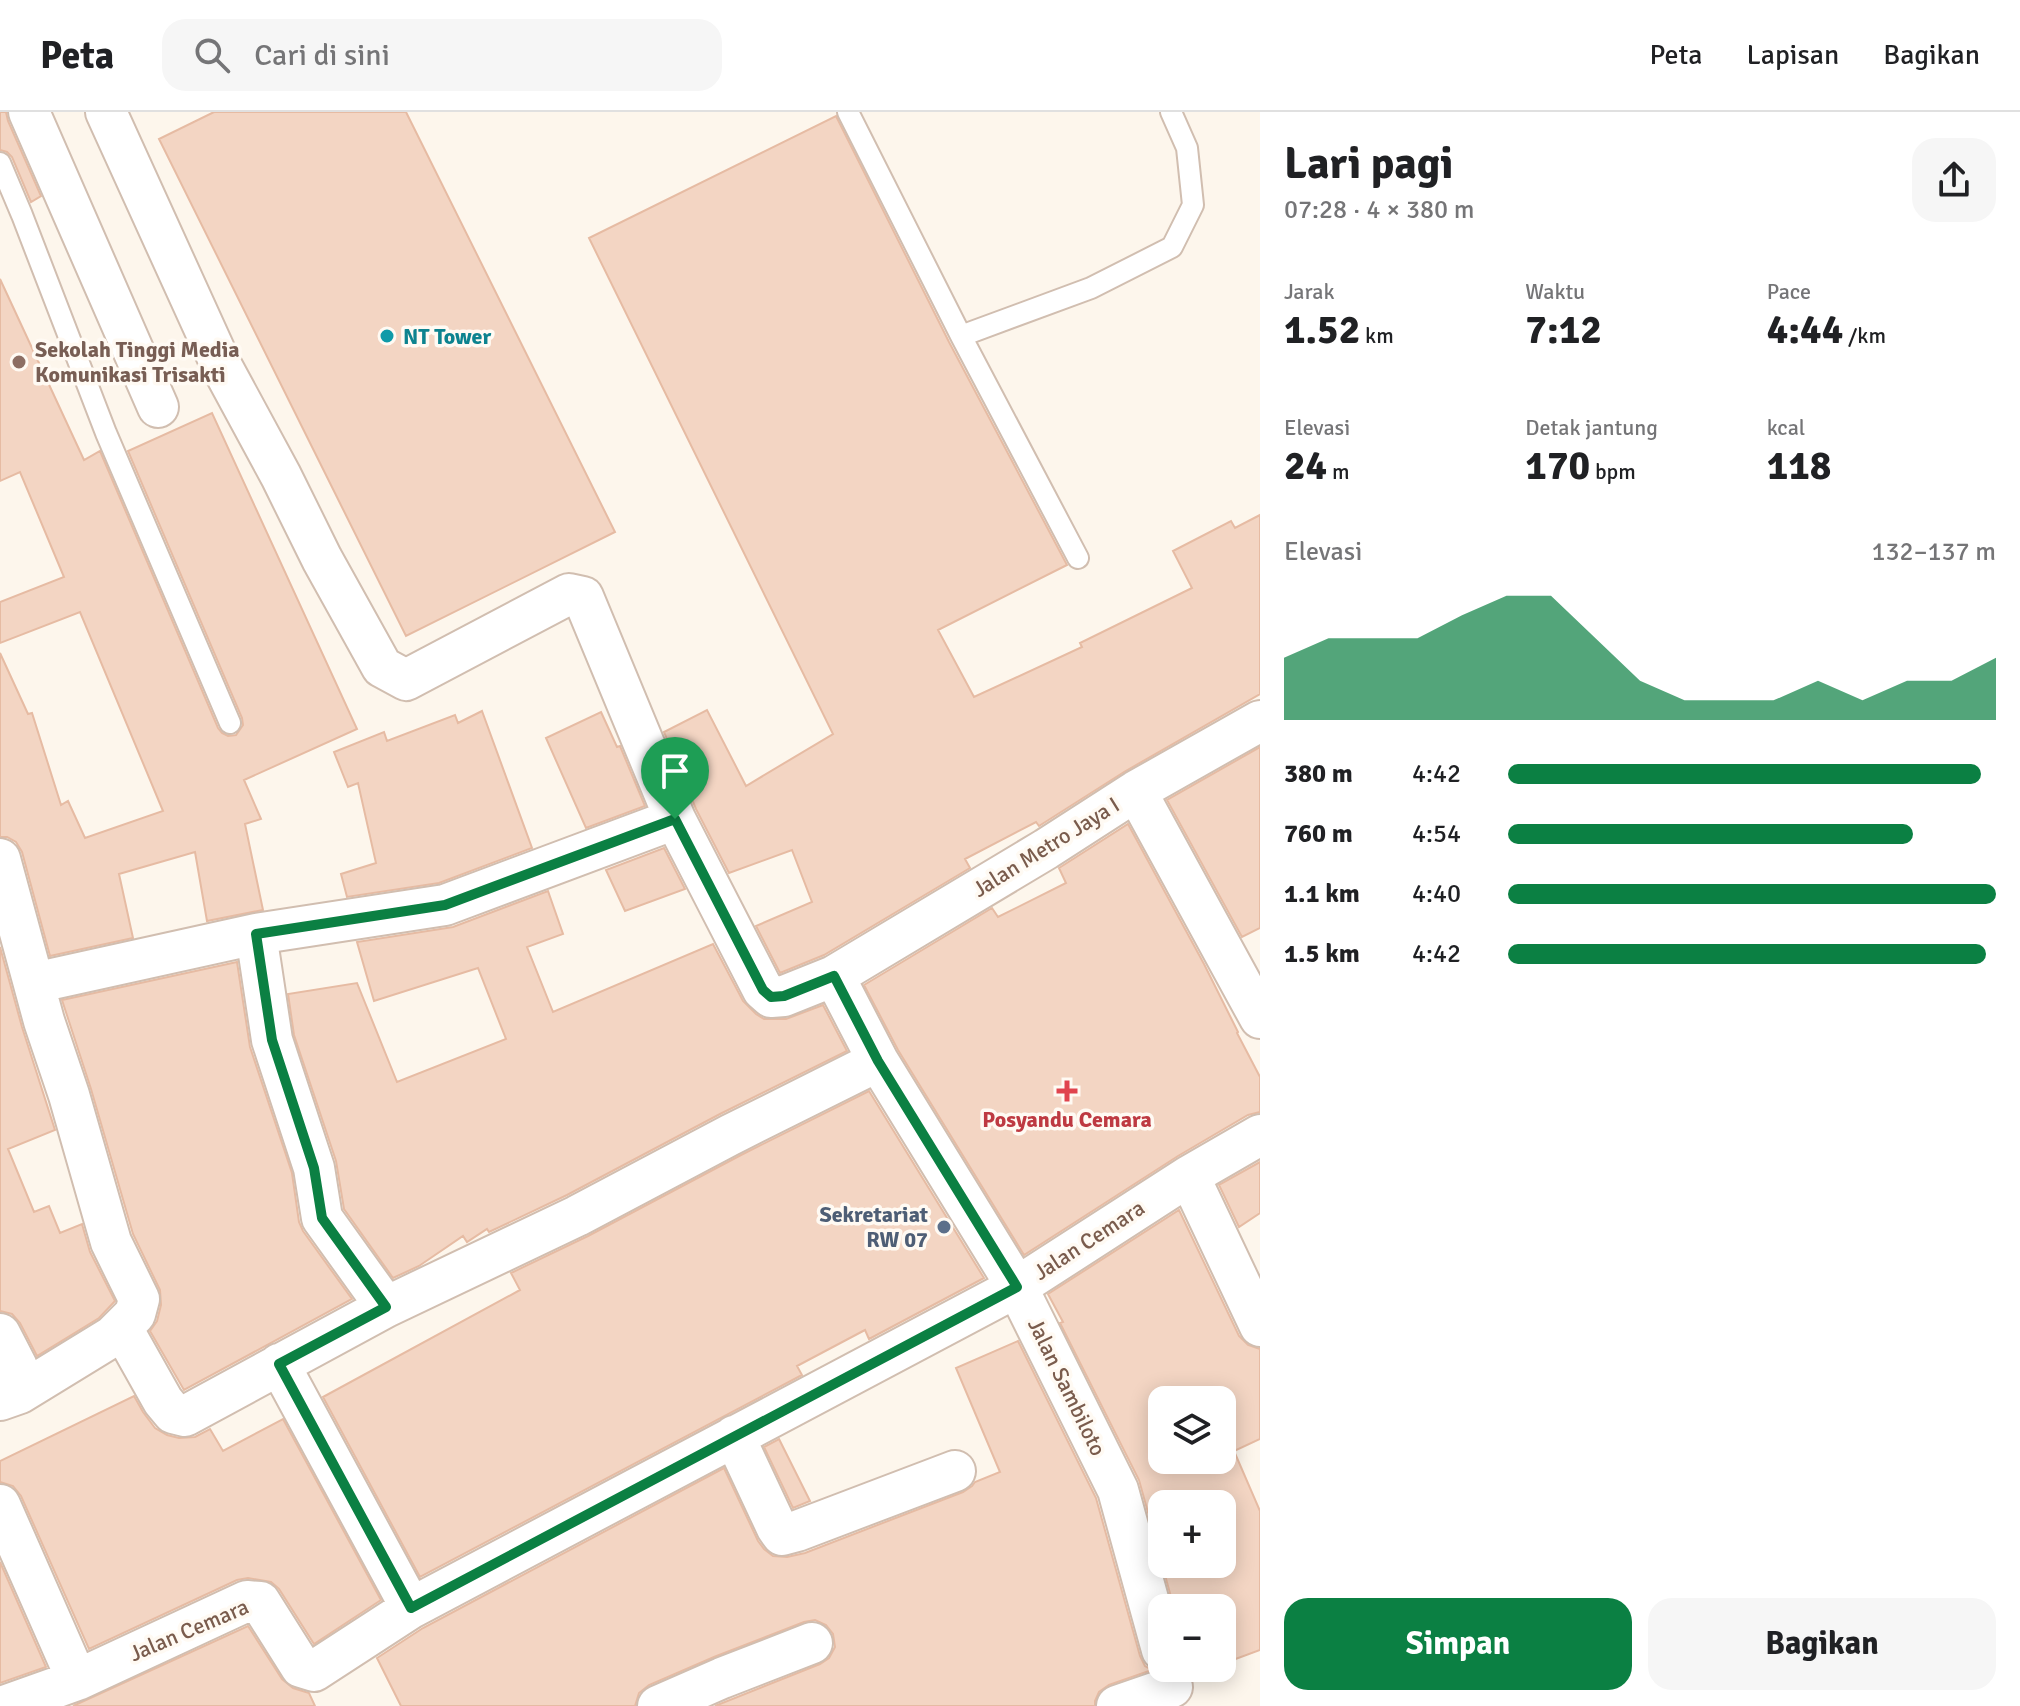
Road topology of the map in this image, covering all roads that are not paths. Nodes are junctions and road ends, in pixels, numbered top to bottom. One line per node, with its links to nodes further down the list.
1 (29, 112): 7 (street)
2 (106, 112): 12 (street, Jalan Metro Jaya I)
3 (848, 112): 6 (lane)
4 (1171, 112): 6 (lane)
5 (0, 163): 10 (lane)
6 (961, 336): 8 (lane)
7 (158, 407)
8 (1078, 558)
9 (1260, 721): 11 (street, Jalan Metro Jaya I)
10 (230, 723)
11 (1136, 791): 16 (street, Jalan Metro Jaya I); 18 (street)
12 (675, 819): 15 (street); 16 (street, Jalan Metro Jaya I)
13 (0, 859): 14 (street)
14 (10, 933): 17 (street)
15 (256, 934): 17 (street); 23 (street)
16 (834, 976): 19 (street, Jalan Sambiloto)
17 (34, 983): 25 (street)
18 (1260, 1018)
19 (878, 1061): 22 (street, Jalan Sambiloto); 23 (street)
20 (1260, 1135): 21 (street, Jalan Cemara)
21 (1189, 1176): 22 (street, Jalan Cemara); 24 (street)
22 (1017, 1287): 29 (street, Jalan Cemara); 32 (street, Jalan Sambiloto)
23 (386, 1307): 27 (street)
24 (1257, 1309)
25 (122, 1328): 27 (street); 28 (street)
26 (0, 1334): 28 (street)
27 (279, 1364): 33 (street)
28 (10, 1396)
29 (734, 1436): 30 (street); 33 (street, Jalan Cemara)
30 (955, 1471)
31 (0, 1505): 36 (street)
32 (1148, 1598)
33 (411, 1608): 36 (street, Jalan Cemara)
34 (812, 1643): 38 (street)
35 (1162, 1682): 39 (street)
36 (88, 1687): 37 (street, Jalan Cemara)
37 (4, 1706)
38 (658, 1706)
39 (1117, 1706)

